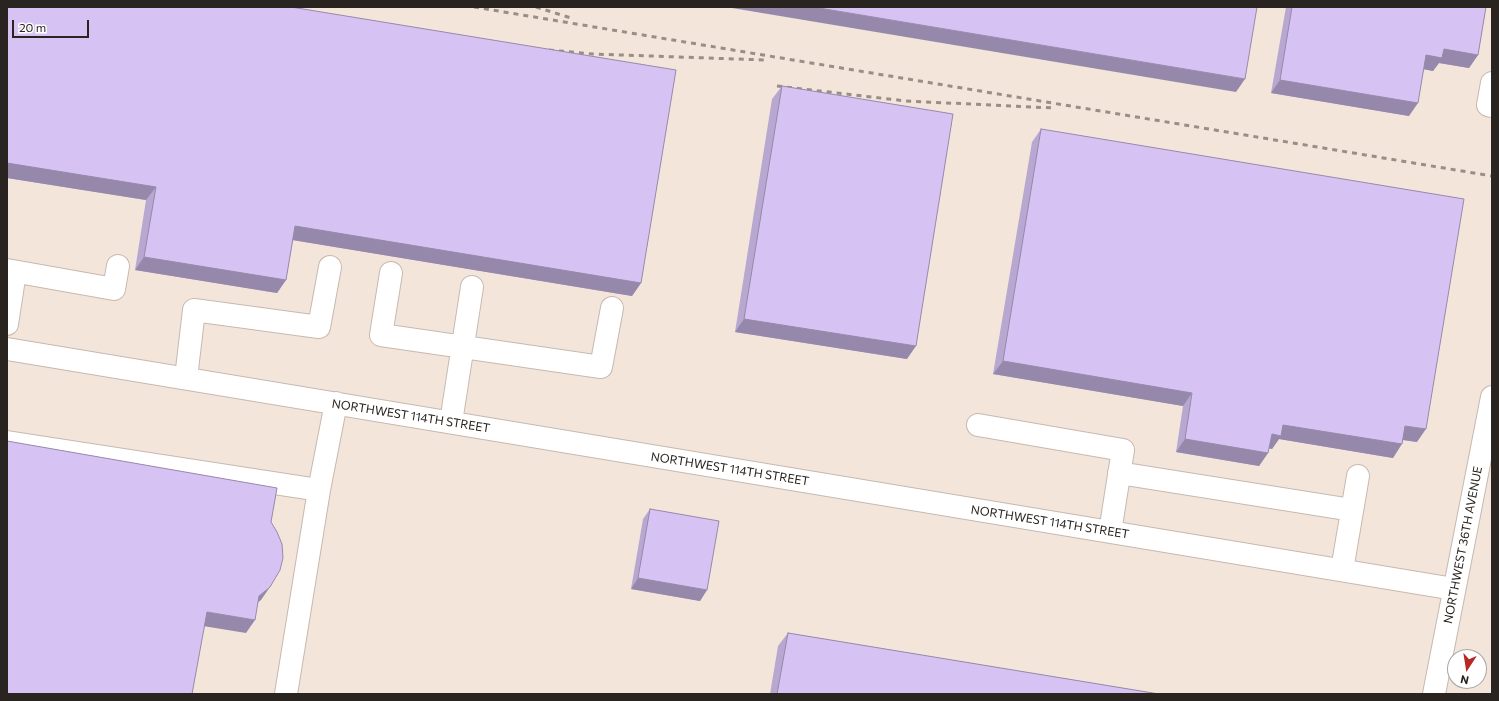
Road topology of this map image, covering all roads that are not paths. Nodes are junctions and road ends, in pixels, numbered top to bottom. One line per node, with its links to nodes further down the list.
1 (1492, 83): 2 (street)
2 (1492, 106)
3 (118, 266): 5 (street)
4 (330, 267): 12 (street)
5 (11, 271): 9 (street)
6 (391, 273): 10 (street)
7 (472, 287): 10 (street)
8 (612, 308): 10 (street)
9 (7, 324)
10 (462, 348): 15 (street)
11 (7, 349): 12 (street, NORTHWEST 114TH STREET)
12 (186, 378): 14 (street, NORTHWEST 114TH STREET)
13 (1492, 397): 24 (street, NORTHWEST 36TH AVENUE)
14 (336, 403): 15 (street, NORTHWEST 114TH STREET); 20 (street)
15 (451, 422): 22 (street, NORTHWEST 114TH STREET)
16 (978, 425): 18 (street)
17 (7, 442): 20 (street)
18 (1118, 474): 21 (street); 22 (street)
19 (1358, 476): 21 (street)
20 (319, 490): 25 (street)
21 (1352, 510): 23 (street)
22 (1110, 532): 23 (street, NORTHWEST 114TH STREET)
23 (1342, 570): 24 (street, NORTHWEST 114TH STREET)
24 (1454, 589): 26 (street, NORTHWEST 36TH AVENUE)
25 (286, 694)
26 (1434, 694)

